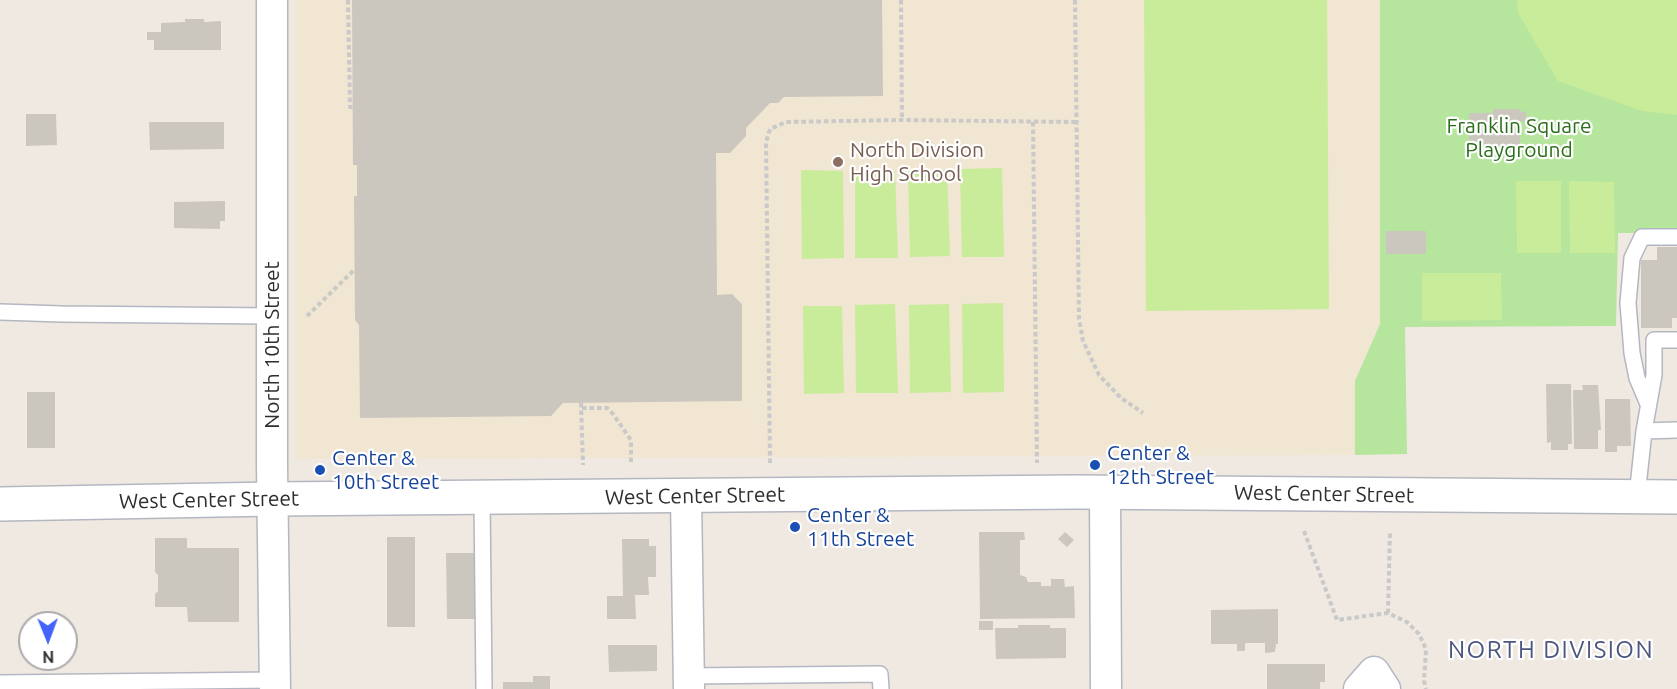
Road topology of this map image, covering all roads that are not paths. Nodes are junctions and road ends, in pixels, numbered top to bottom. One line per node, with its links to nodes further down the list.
1 (272, 0): 4 (street, North 10th Street)
2 (1677, 237): 6 (lane)
3 (0, 312): 4 (lane)
4 (273, 316): 14 (street, North 10th Street)
5 (1677, 340): 6 (lane)
6 (1648, 404): 8 (lane)
7 (1677, 430): 8 (lane)
8 (1644, 431): 10 (lane)
9 (1105, 492): 10 (street, West Center Street); 11 (street, West Center Street); 22 (street)
10 (1637, 496): 12 (street, West Center Street)
11 (686, 497): 13 (street, West Center Street); 17 (street)
12 (1677, 497)
13 (482, 498): 14 (street, West Center Street); 21 (lane)
14 (273, 499): 15 (street, West Center Street); 19 (street, North 10th Street)
15 (0, 504)
16 (880, 681): 17 (lane)
17 (688, 682)
18 (0, 683): 20 (lane)
19 (275, 685): 20 (lane)
20 (59, 686)
21 (484, 689)
22 (1106, 689)

